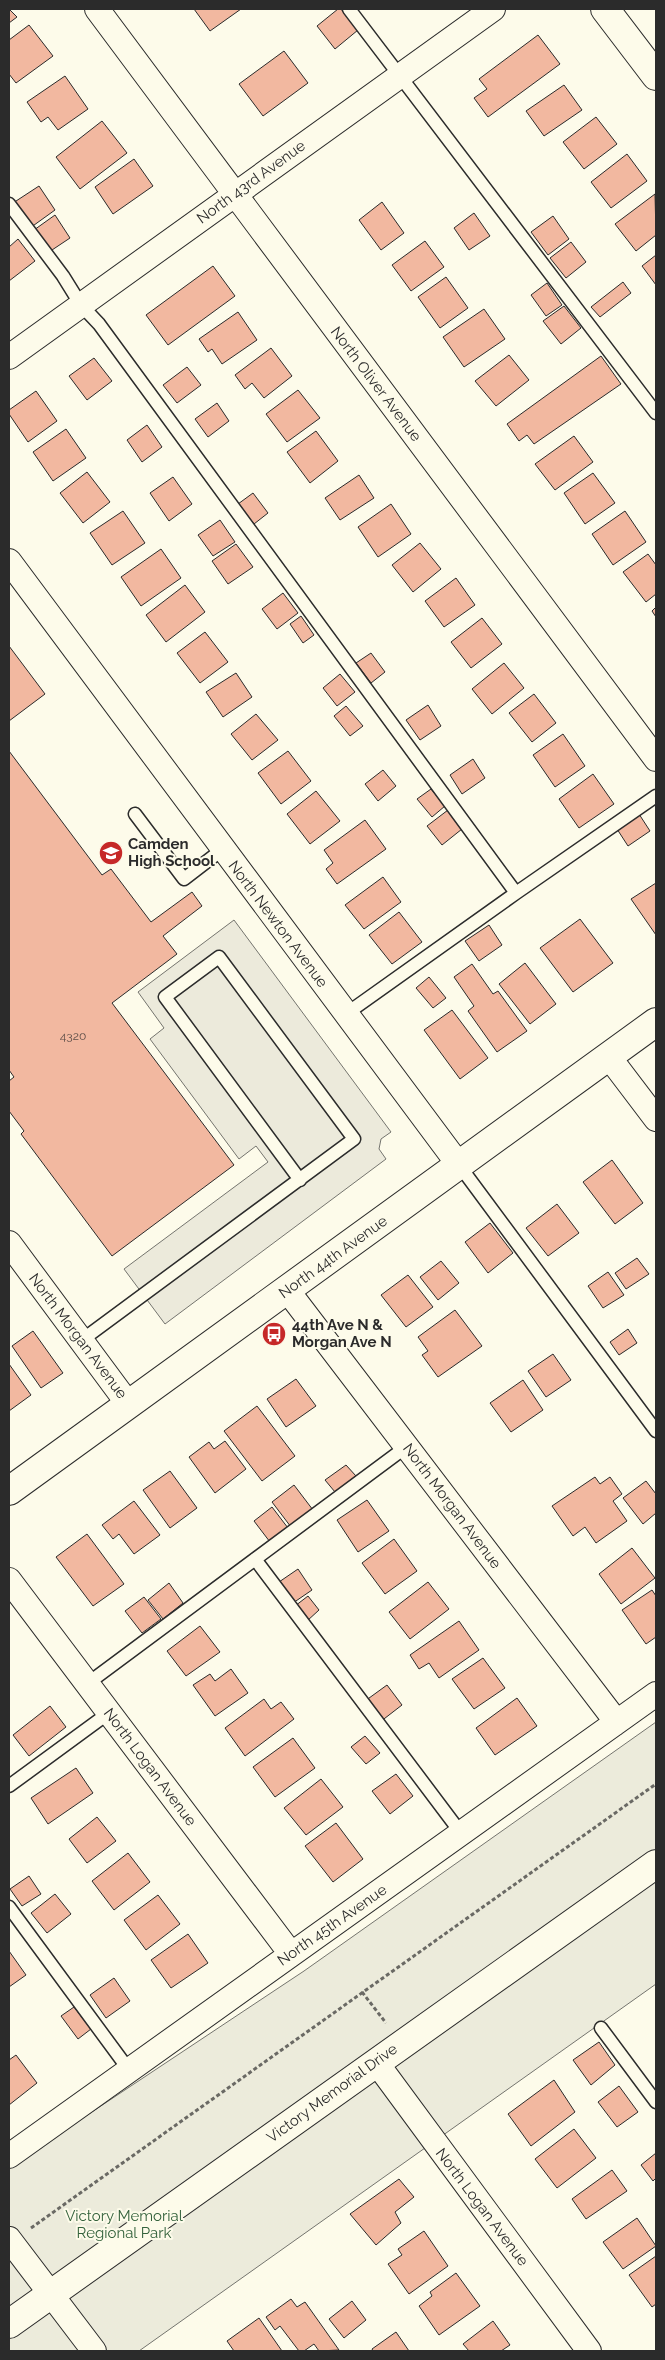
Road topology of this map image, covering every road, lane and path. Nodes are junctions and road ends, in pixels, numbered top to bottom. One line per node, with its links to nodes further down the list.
1 (97, 9): 7 (street, North Oliver Avenue)
2 (349, 9): 5 (lane)
3 (493, 9): 5 (street, North 43rd Avenue)
4 (605, 9): 6 (street)
5 (399, 76): 7 (street, North 43rd Avenue); 11 (lane)
6 (656, 76)
7 (235, 194): 9 (street, North 43rd Avenue); 13 (street, North Oliver Avenue)
8 (9, 204): 9 (lane)
9 (81, 305): 10 (street, North 43rd Avenue); 17 (lane)
10 (9, 357)
11 (656, 413)
12 (9, 561): 16 (street, North Newton Avenue)
13 (656, 758)
14 (656, 796): 17 (lane)
15 (135, 814): 16 (lane)
16 (223, 849): 18 (street, North Newton Avenue)
17 (516, 893): 18 (lane)
18 (346, 1014): 22 (street, North Newton Avenue)
19 (656, 1022): 20 (street, North 44th Avenue)
20 (608, 1057): 21 (street); 22 (street, North 44th Avenue)
21 (656, 1118)
22 (459, 1166): 25 (street, North 44th Avenue); 28 (lane)
23 (300, 1180): 23 (lane); 26 (lane)
24 (12, 1253): 26 (street, North Morgan Avenue)
25 (287, 1290): 27 (street, North 44th Avenue); 29 (street, North Morgan Avenue)
26 (82, 1340): 27 (street, North Morgan Avenue)
27 (130, 1405): 30 (street, North 44th Avenue)
28 (656, 1431)
29 (406, 1447): 31 (lane); 36 (street, North Morgan Avenue)
30 (9, 1491)
31 (255, 1560): 33 (lane); 39 (lane)
32 (9, 1580): 33 (street, North Logan Avenue)
33 (87, 1684): 35 (street, North Logan Avenue)
34 (656, 1694): 36 (street, North 45th Avenue)
35 (110, 1712): 38 (lane); 42 (street, North Logan Avenue)
36 (614, 1724): 39 (street, North 45th Avenue)
37 (656, 1784): 43 (path)
38 (9, 1786)
39 (461, 1833): 42 (street, North 45th Avenue)
40 (656, 1864): 45 (street, Victory Memorial Drive)
41 (9, 1907): 47 (lane)
42 (291, 1954): 47 (street, North 45th Avenue)
43 (362, 1992): 45 (path); 50 (path)
44 (601, 2028): 48 (lane)
45 (401, 2043): 46 (street, Victory Memorial Drive)
46 (376, 2062): 52 (street, Victory Memorial Drive); 55 (street, North Logan Avenue)
47 (129, 2070): 49 (street, North 45th Avenue)
48 (656, 2102)
49 (9, 2156)
50 (36, 2224)
51 (9, 2239): 52 (street)
52 (51, 2294): 53 (street, Victory Memorial Drive); 54 (street)
53 (9, 2324)
54 (94, 2351)
55 (589, 2351)

